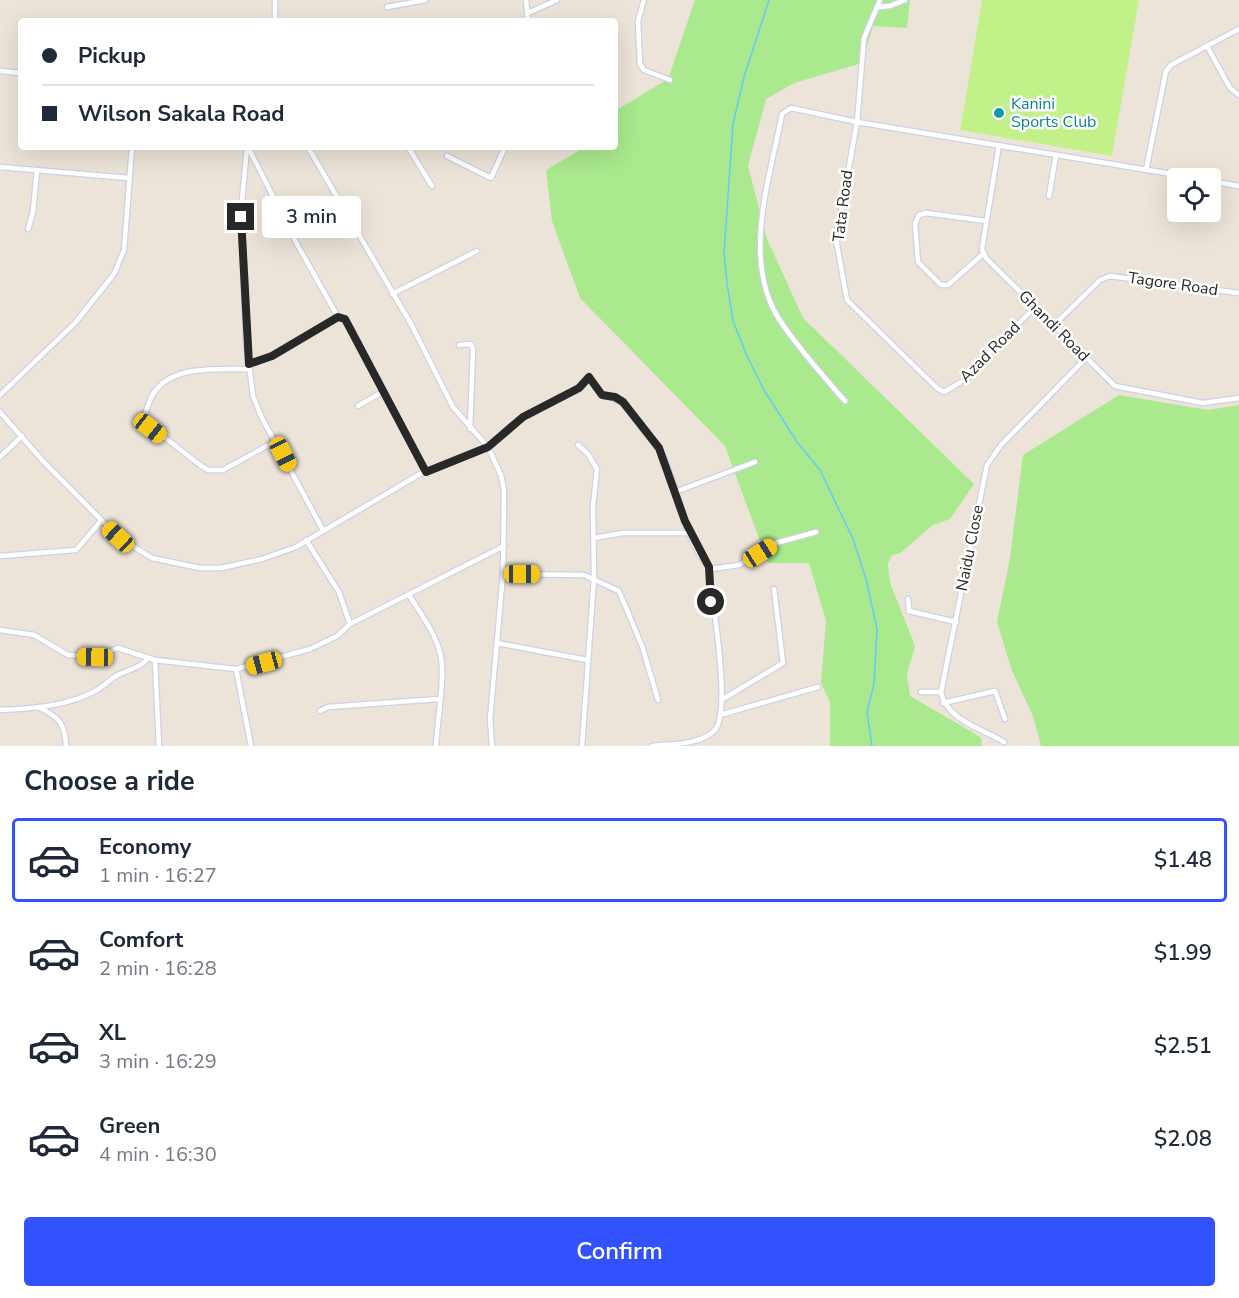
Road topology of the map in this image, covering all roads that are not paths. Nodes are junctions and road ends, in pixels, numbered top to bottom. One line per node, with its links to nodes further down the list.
1 (275, 0): 11 (street)
2 (425, 0): 8 (street)
3 (526, 0): 10 (street)
4 (557, 0): 10 (street)
5 (644, 0): 17 (street)
6 (880, 0): 9 (street, Tata Road)
7 (905, 0): 9 (street)
8 (387, 7)
9 (878, 7): 19 (street, Tata Road)
10 (528, 13): 12 (street)
11 (275, 18)
12 (528, 18)
13 (1239, 29): 14 (street)
14 (1207, 46): 18 (street); 31 (street)
15 (0, 71): 16 (street)
16 (18, 73)
17 (670, 80)
18 (1239, 95)
19 (857, 122): 20 (street); 51 (street, Tata Road); 54 (street)
20 (999, 145): 27 (street); 38 (street)
21 (132, 150): 33 (street)
22 (247, 150): 49 (street)
23 (249, 150): 45 (street)
24 (310, 150): 43 (street)
25 (410, 150): 35 (street)
26 (504, 150): 28 (street)
27 (1056, 155): 31 (street); 37 (street)
28 (447, 156)
29 (0, 167): 30 (street)
30 (37, 170): 33 (street); 39 (street)
31 (1146, 170): 32 (street)
32 (1167, 173)
33 (129, 178): 52 (street)
34 (1221, 183): 36 (street)
35 (432, 186)
36 (1239, 186)
37 (1049, 196)
38 (986, 221): 41 (street); 41 (street)
39 (28, 229)
40 (477, 251): 43 (street)
41 (983, 254): 44 (street, Ghandi Road)
42 (1239, 292): 46 (street, Tagore Road)
43 (392, 294): 57 (street)
44 (1034, 308): 46 (street, Ghandi Road); 51 (street, Azad Road)
45 (338, 317): 49 (street); 50 (street)
46 (1054, 325): 48 (street, Ghandi Road)
47 (459, 345): 57 (street)
48 (1086, 358): 53 (street, Ghandi Road); 80 (street, Naidu Close)
49 (249, 366): 59 (street); 59 (street)
50 (384, 391): 55 (street); 64 (street)
51 (944, 392)
52 (0, 395)
53 (1239, 398)
54 (844, 401)
55 (358, 406)
56 (0, 412): 58 (street)
57 (470, 429): 61 (street)
58 (22, 436): 62 (street); 66 (street)
59 (276, 441): 67 (street)
60 (578, 445): 70 (street)
61 (488, 447): 64 (street); 65 (street); 72 (street)
62 (0, 457)
63 (755, 462): 65 (street)
64 (426, 472): 67 (street)
65 (675, 492): 69 (street)
66 (101, 521): 71 (street); 73 (street)
67 (323, 530): 71 (street)
68 (816, 532): 74 (street)
69 (691, 533): 70 (street); 74 (street)
70 (594, 538): 76 (street)
71 (306, 540): 81 (street)
72 (504, 546): 75 (street); 78 (street)
73 (0, 556)
74 (709, 567): 92 (street)
75 (503, 574): 76 (street); 83 (street)
76 (594, 578): 86 (street); 93 (street)
77 (774, 589): 92 (street)
78 (409, 595): 81 (street); 91 (street)
79 (908, 599): 80 (street)
80 (956, 622): 90 (street, Naidu Close)
81 (350, 624): 87 (street)
82 (0, 630): 84 (street)
83 (496, 643): 86 (street); 106 (street)
84 (148, 658): 85 (street); 95 (street)
85 (155, 660): 87 (street); 103 (street)
86 (587, 660): 107 (street)
87 (236, 669): 104 (street)
88 (818, 687): 98 (street)
89 (921, 692): 90 (street)
90 (941, 692): 94 (street, Naidu Close)
91 (439, 699): 97 (street); 105 (street)
92 (723, 699): 98 (street)
93 (658, 700)
94 (943, 703): 99 (street); 101 (street)
95 (38, 707): 96 (street); 102 (street)
96 (0, 710)
97 (320, 711)
98 (720, 715): 100 (street)
99 (1005, 720)
100 (701, 739): 108 (street); 109 (street)
101 (1004, 741)
102 (66, 746)
103 (159, 746)
104 (251, 746)
105 (435, 746)
106 (492, 746)
107 (582, 746)
108 (652, 746)
109 (704, 746)

